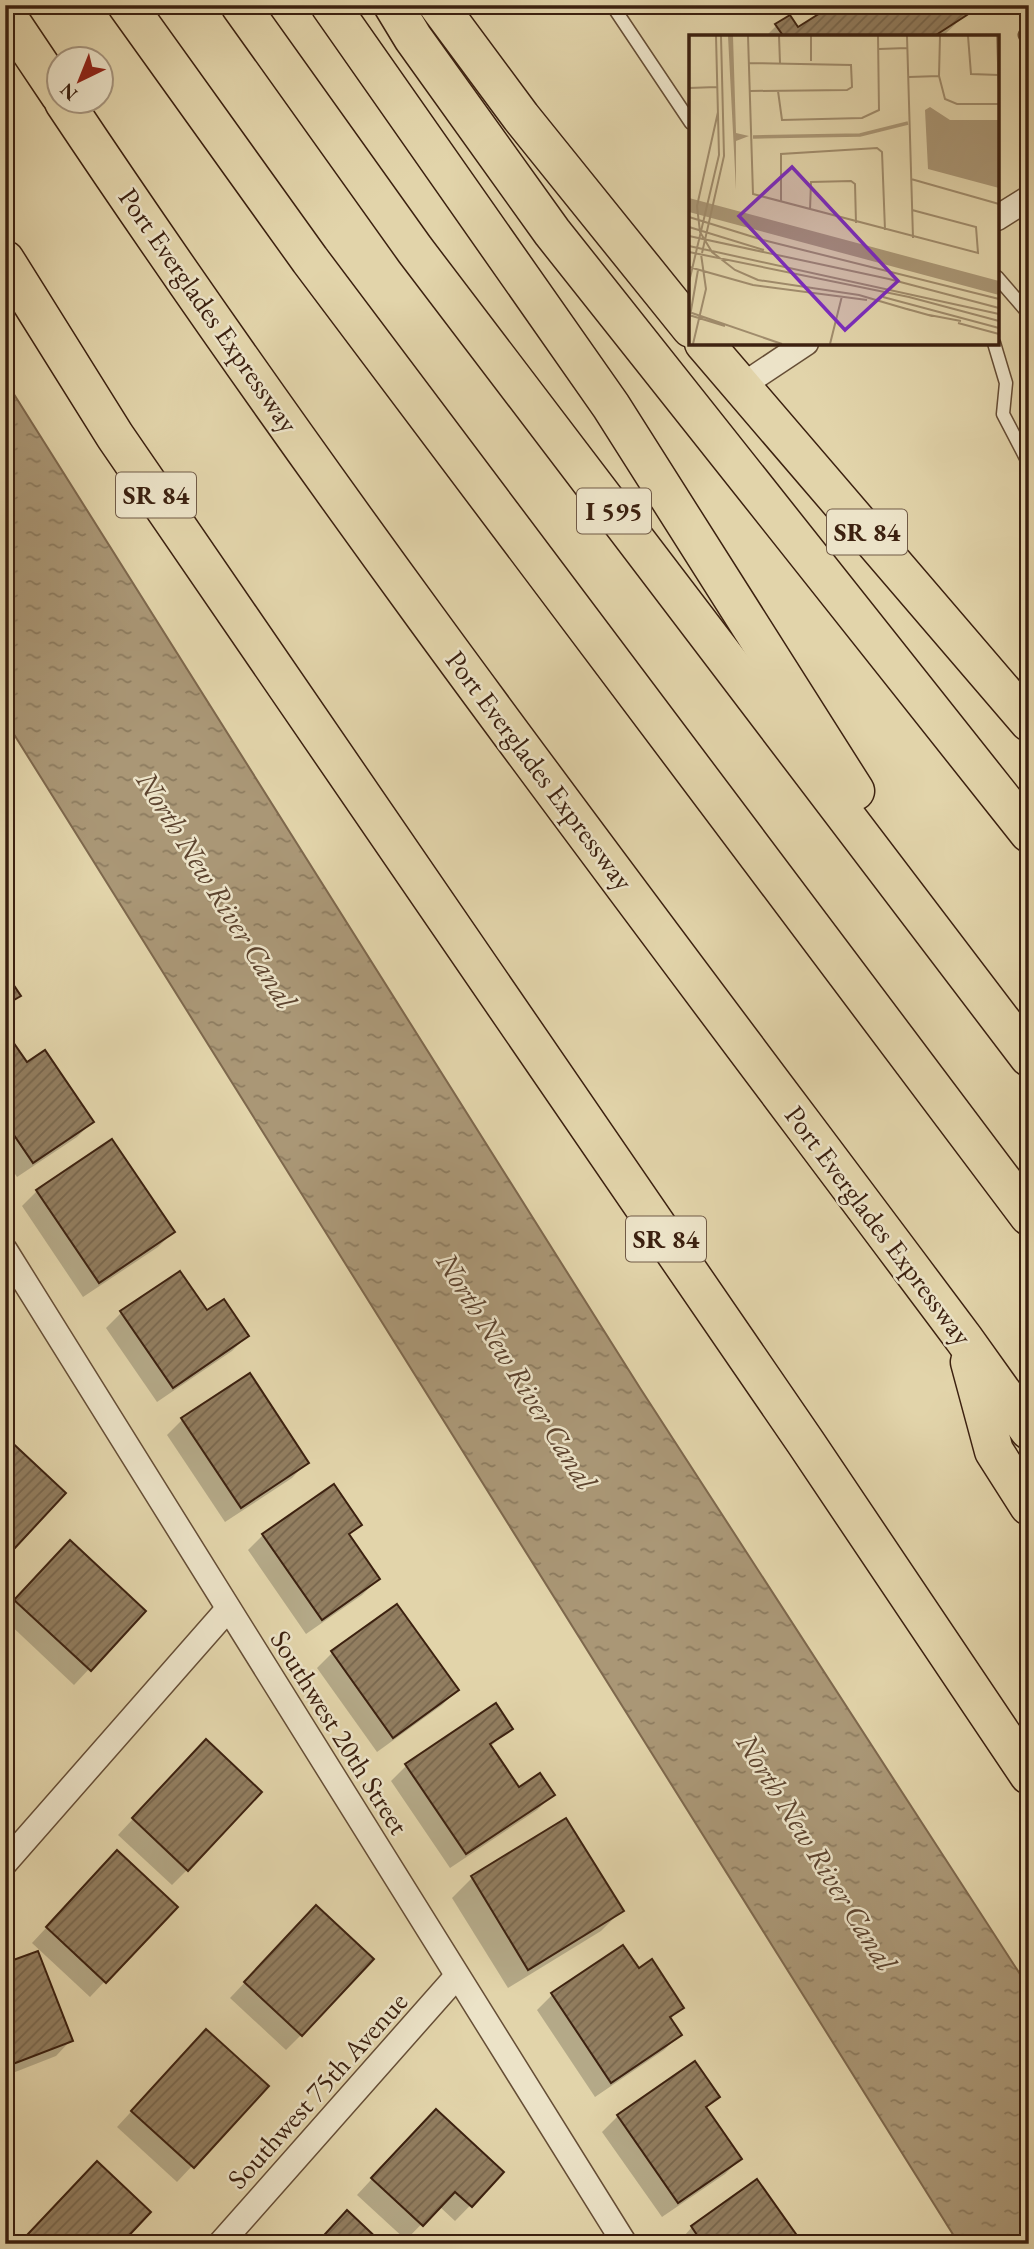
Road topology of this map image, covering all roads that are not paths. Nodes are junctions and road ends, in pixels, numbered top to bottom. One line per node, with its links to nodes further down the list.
1 (127, 5): 26 (main road)
2 (240, 5): 24 (main road, I 595)
3 (330, 5): 24 (main road)
4 (393, 5): 23 (main road)
5 (438, 5): 16 (main road)
6 (612, 5): 10 (lane)
7 (5, 13): 8 (main road)
8 (46, 73)
9 (74, 116): 28 (main road, Port Everglades Expressway)
10 (689, 119)
11 (1029, 198): 12 (street)
12 (999, 217)
13 (5, 260): 32 (main road, SR 84)
14 (999, 279): 15 (lane)
15 (1029, 314)
16 (689, 326)
17 (706, 345): 20 (main road, SR 84)
18 (803, 345): 20 (street)
19 (996, 345): 21 (lane)
20 (740, 387): 22 (main road, SR 84)
21 (1029, 464)
22 (1029, 722)
23 (1029, 833)
24 (994, 1012): 25 (main road, I 595)
25 (1029, 1057)
26 (1029, 1216)
27 (5, 1250): 31 (street, Southwest 20th Street)
28 (964, 1339): 29 (main road, Port Everglades Expressway); 30 (main road)
29 (1029, 1430)
30 (1029, 1506)
31 (228, 1609): 33 (street); 34 (street, Southwest 20th Street)
32 (1029, 1775)
33 (5, 1863)
34 (457, 1976): 35 (street, Southwest 75th Avenue); 36 (street, Southwest 20th Street)
35 (220, 2244)
36 (625, 2244)

